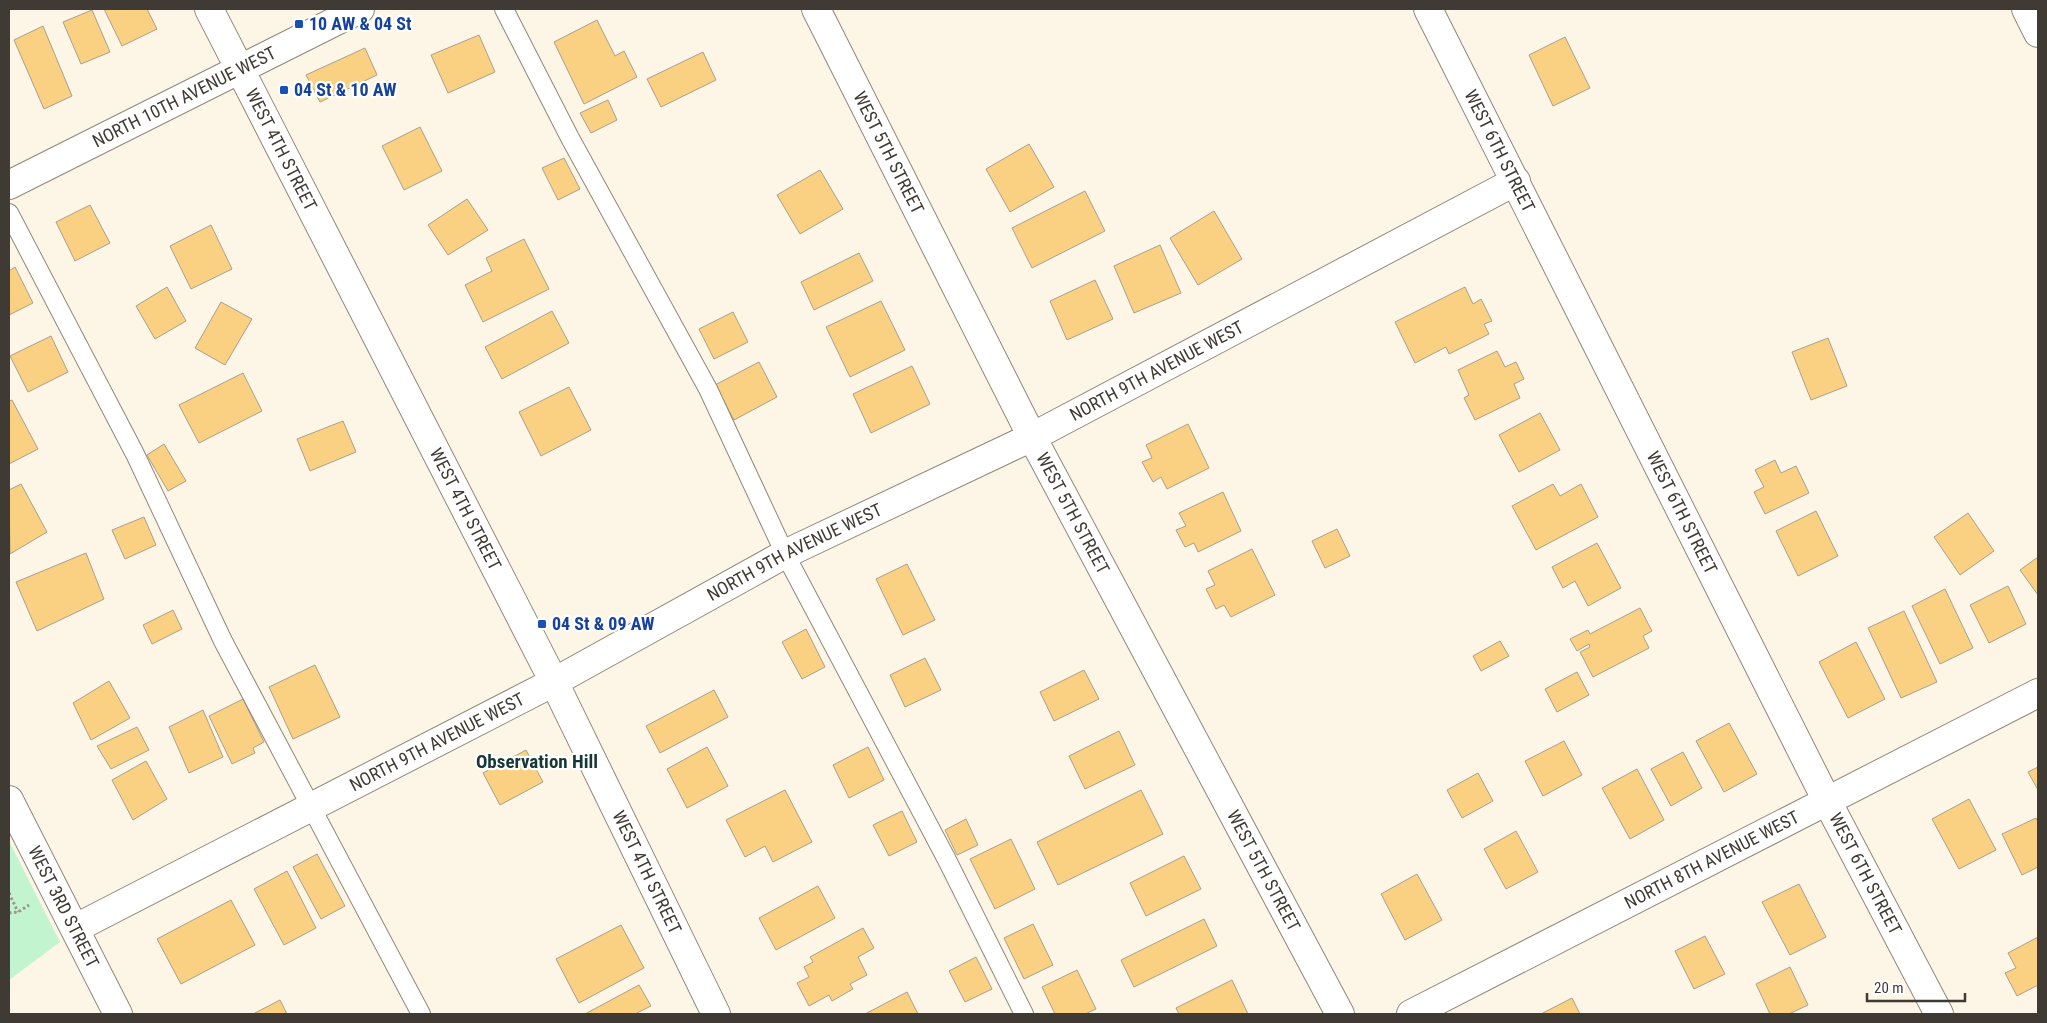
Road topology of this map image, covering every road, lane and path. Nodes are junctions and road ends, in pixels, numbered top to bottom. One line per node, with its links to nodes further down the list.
1 (209, 9): 8 (street, WEST 4TH STREET)
2 (360, 9): 8 (street, NORTH 10TH AVENUE WEST)
3 (504, 9): 13 (lane)
4 (816, 9): 12 (street, WEST 5TH STREET)
5 (1428, 9): 9 (street, WEST 6TH STREET)
6 (2026, 9): 7 (street)
7 (2038, 33)
8 (240, 69): 10 (street, NORTH 10TH AVENUE WEST); 14 (street, WEST 4TH STREET)
9 (1516, 182): 12 (street, NORTH 9TH AVENUE WEST); 16 (street, WEST 6TH STREET)
10 (9, 185)
11 (9, 213): 18 (lane)
12 (1032, 437): 13 (street, NORTH 9TH AVENUE WEST); 26 (street, WEST 5TH STREET)
13 (785, 554): 14 (street, NORTH 9TH AVENUE WEST); 25 (lane)
14 (554, 682): 18 (street, NORTH 9TH AVENUE WEST); 24 (street, WEST 4TH STREET)
15 (2038, 693): 16 (street, NORTH 8TH AVENUE WEST)
16 (1826, 799): 27 (street, NORTH 8TH AVENUE WEST); 28 (street, WEST 6TH STREET)
17 (9, 800): 21 (street, WEST 3RD STREET)
18 (309, 806): 21 (street, NORTH 9TH AVENUE WEST); 23 (lane)
19 (9, 893): 20 (path)
20 (9, 913)
21 (76, 928): 22 (street, WEST 3RD STREET)
22 (118, 1014)
23 (421, 1014)
24 (716, 1014)
25 (1024, 1014)
26 (1340, 1014)
27 (1411, 1014)
28 (1939, 1014)

